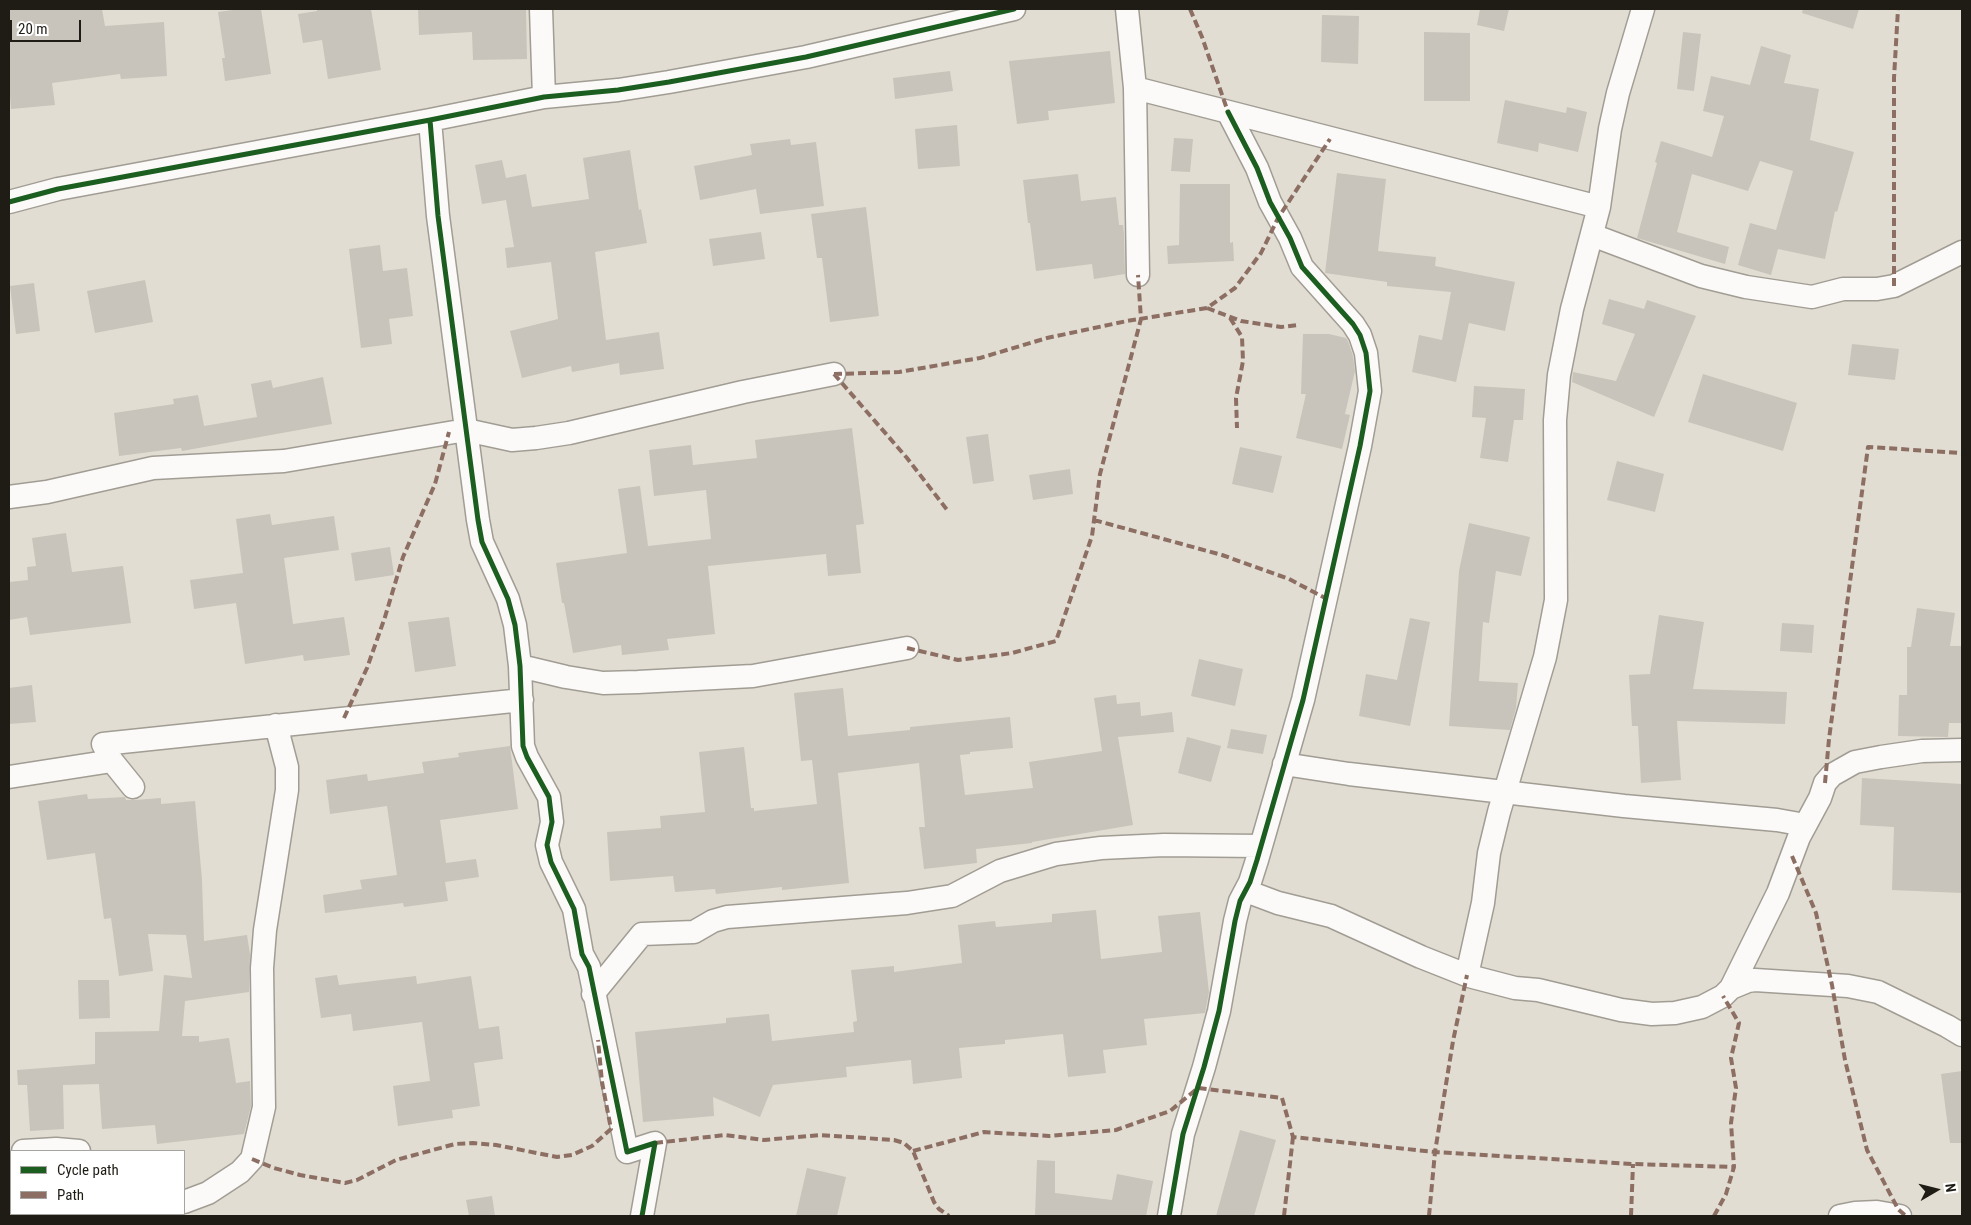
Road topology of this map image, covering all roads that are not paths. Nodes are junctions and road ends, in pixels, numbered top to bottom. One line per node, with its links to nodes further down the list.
1 (541, 9): 6 (street)
2 (1014, 9): 6 (street)
3 (1127, 9): 5 (street)
4 (1643, 9): 10 (street)
5 (1135, 88): 7 (street); 13 (street)
6 (544, 97): 8 (street)
7 (1228, 112): 10 (street); 23 (street)
8 (430, 120): 9 (street); 15 (street)
9 (9, 202)
10 (1599, 207): 11 (street)
11 (1592, 235): 12 (street); 26 (street)
12 (1962, 252)
13 (1138, 274)
14 (834, 374): 15 (street)
15 (466, 430): 16 (street); 18 (street)
16 (9, 497)
17 (907, 648): 18 (street)
18 (520, 666): 19 (street)
19 (522, 700): 20 (street); 32 (street)
20 (276, 725): 22 (street); 36 (street)
21 (1962, 750): 27 (street)
22 (112, 761): 24 (street); 25 (street)
23 (1284, 764): 26 (street); 28 (street)
24 (9, 777)
25 (133, 787)
26 (1505, 791): 27 (street); 30 (street)
27 (1805, 825): 31 (street)
28 (1260, 846): 29 (street); 32 (street)
29 (1246, 891): 30 (street); 38 (street)
30 (1466, 975): 31 (street)
31 (1731, 988): 33 (street)
32 (594, 994): 37 (street)
33 (1962, 1035)
34 (40, 1150): 35 (street)
35 (68, 1150)
36 (185, 1202)
37 (642, 1216)
38 (1169, 1216)
39 (1840, 1216): 40 (street)
40 (1900, 1216)

